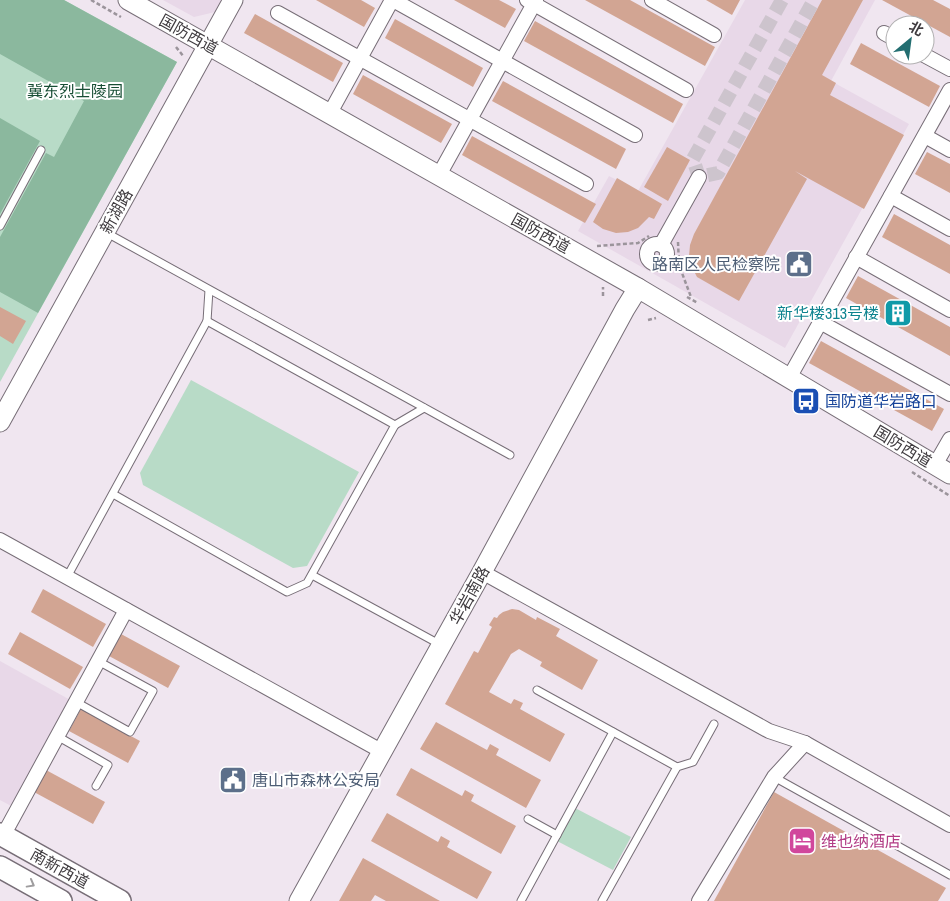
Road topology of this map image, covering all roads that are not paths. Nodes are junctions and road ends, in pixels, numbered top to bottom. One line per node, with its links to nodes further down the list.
1 (233, 0): 8 (street, 新湖路)
2 (392, 0): 9 (street); 10 (street)
3 (652, 0): 7 (street)
4 (532, 1): 10 (street); 13 (street)
5 (138, 2): 8 (street, 国防西道)
6 (278, 13): 9 (street)
7 (714, 35)
8 (208, 45): 15 (street, 国防西道); 27 (street, 新湖路)
9 (360, 59): 15 (street); 16 (street)
10 (502, 61): 16 (street); 17 (street)
11 (935, 61): 12 (street)
12 (950, 69)
13 (686, 90)
14 (950, 90): 18 (street)
15 (330, 113): 21 (street, 国防西道)
16 (471, 120): 21 (street); 23 (street)
17 (635, 135)
18 (925, 136): 20 (street); 24 (street)
19 (41, 150): 25 (lane)
20 (950, 150)
21 (439, 175): 29 (street, 国防西道)
22 (699, 176): 29 (street)
23 (586, 184)
24 (891, 196): 26 (street); 28 (street)
25 (0, 226)
26 (950, 229)
27 (105, 232): 30 (lane); 37 (street, 新湖路)
28 (856, 257): 31 (street); 33 (street)
29 (646, 275): 34 (street, 国防西道); 44 (street, 华岩南路)
30 (209, 290): 32 (lane); 36 (lane)
31 (950, 310)
32 (206, 322): 38 (lane); 42 (lane)
33 (820, 322): 34 (street); 35 (street)
34 (789, 378): 41 (street, 国防西道)
35 (950, 394)
36 (424, 408): 38 (lane); 40 (lane)
37 (0, 422)
38 (395, 425): 45 (lane)
39 (950, 438): 41 (street)
40 (510, 455)
41 (942, 469)
42 (113, 494): 45 (lane); 46 (lane)
43 (0, 540): 46 (street)
44 (482, 572): 48 (street, 华岩南路); 55 (street)
45 (312, 575): 48 (lane)
46 (67, 577): 47 (street)
47 (126, 610): 49 (street); 56 (street)
48 (441, 645): 56 (street, 华岩南路)
49 (98, 661): 51 (street); 51 (lane)
50 (537, 690): 53 (lane)
51 (76, 702): 54 (street)
52 (714, 724): 57 (lane)
53 (613, 732): 57 (lane); 63 (lane)
54 (57, 736): 59 (lane); 62 (street)
55 (805, 743): 58 (street); 61 (street)
56 (383, 752): 68 (street, 华岩南路)
57 (677, 767): 70 (lane)
58 (774, 777): 65 (lane); 71 (street)
59 (96, 786)
60 (528, 819): 63 (lane)
61 (950, 825)
62 (1, 835): 67 (main road, 南新西道)
63 (557, 835): 69 (lane)
64 (0, 867): 66 (main road, 南新西道, one-way to 66)
65 (950, 875)
66 (61, 901)
67 (120, 901)
68 (299, 901)
69 (521, 901)
70 (602, 901)
71 (699, 901)

